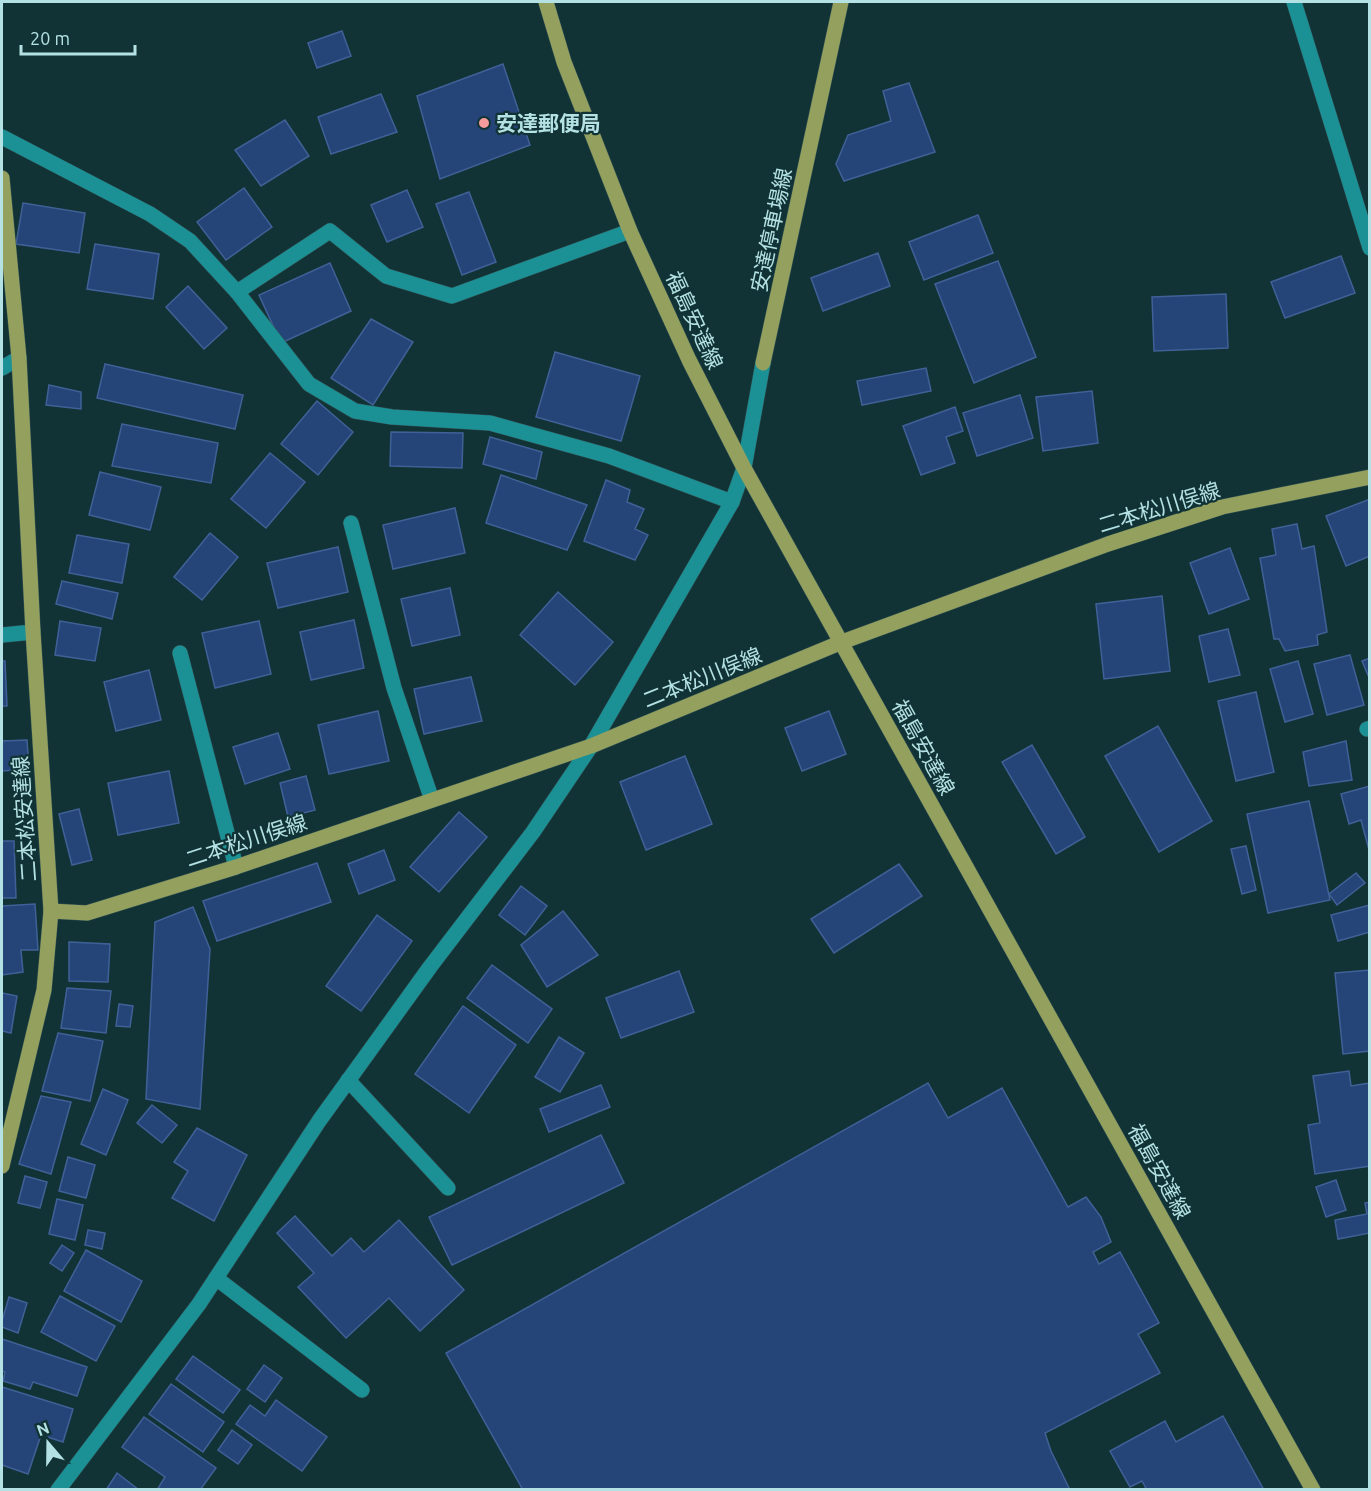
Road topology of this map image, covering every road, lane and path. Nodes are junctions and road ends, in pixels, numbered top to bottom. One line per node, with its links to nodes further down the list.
1 (546, 2): 6 (main road, 福島安達線)
2 (841, 2): 10 (main road, 安達停車場線)
3 (1294, 2): 7 (street)
4 (2, 137): 8 (street)
5 (2, 178): 9 (main road, 二本松安達線)
6 (630, 231): 8 (street); 12 (main road, 福島安達線)
7 (1370, 248)
8 (237, 292): 14 (street)
9 (19, 358): 11 (street); 16 (main road, 二本松安達線)
10 (763, 363): 12 (street, 安達停車場線)
11 (2, 368)
12 (744, 468): 14 (street, 安達停車場線); 18 (main road, 福島安達線)
13 (1370, 477): 18 (main road, 二本松川俣線)
14 (732, 502): 20 (street, 安達停車場線)
15 (351, 523): 21 (street)
16 (33, 632): 17 (street); 23 (main road, 二本松安達線)
17 (2, 635)
18 (842, 642): 20 (main road, 二本松川俣線); 31 (main road, 福島安達線)
19 (180, 653): 22 (street)
20 (591, 746): 21 (main road, 二本松川俣線); 24 (street, 安達停車場線)
21 (432, 800): 22 (main road, 二本松川俣線)
22 (236, 867): 23 (main road, 二本松川俣線)
23 (51, 911): 25 (main road, 二本松安達線)
24 (348, 1080): 27 (street); 28 (street, 安達停車場線)
25 (4, 1139): 26 (main road, 二本松安達線)
26 (2, 1166)
27 (448, 1188)
28 (216, 1278): 29 (street); 30 (street, 安達停車場線)
29 (362, 1390)
30 (58, 1490)
31 (1313, 1490)

